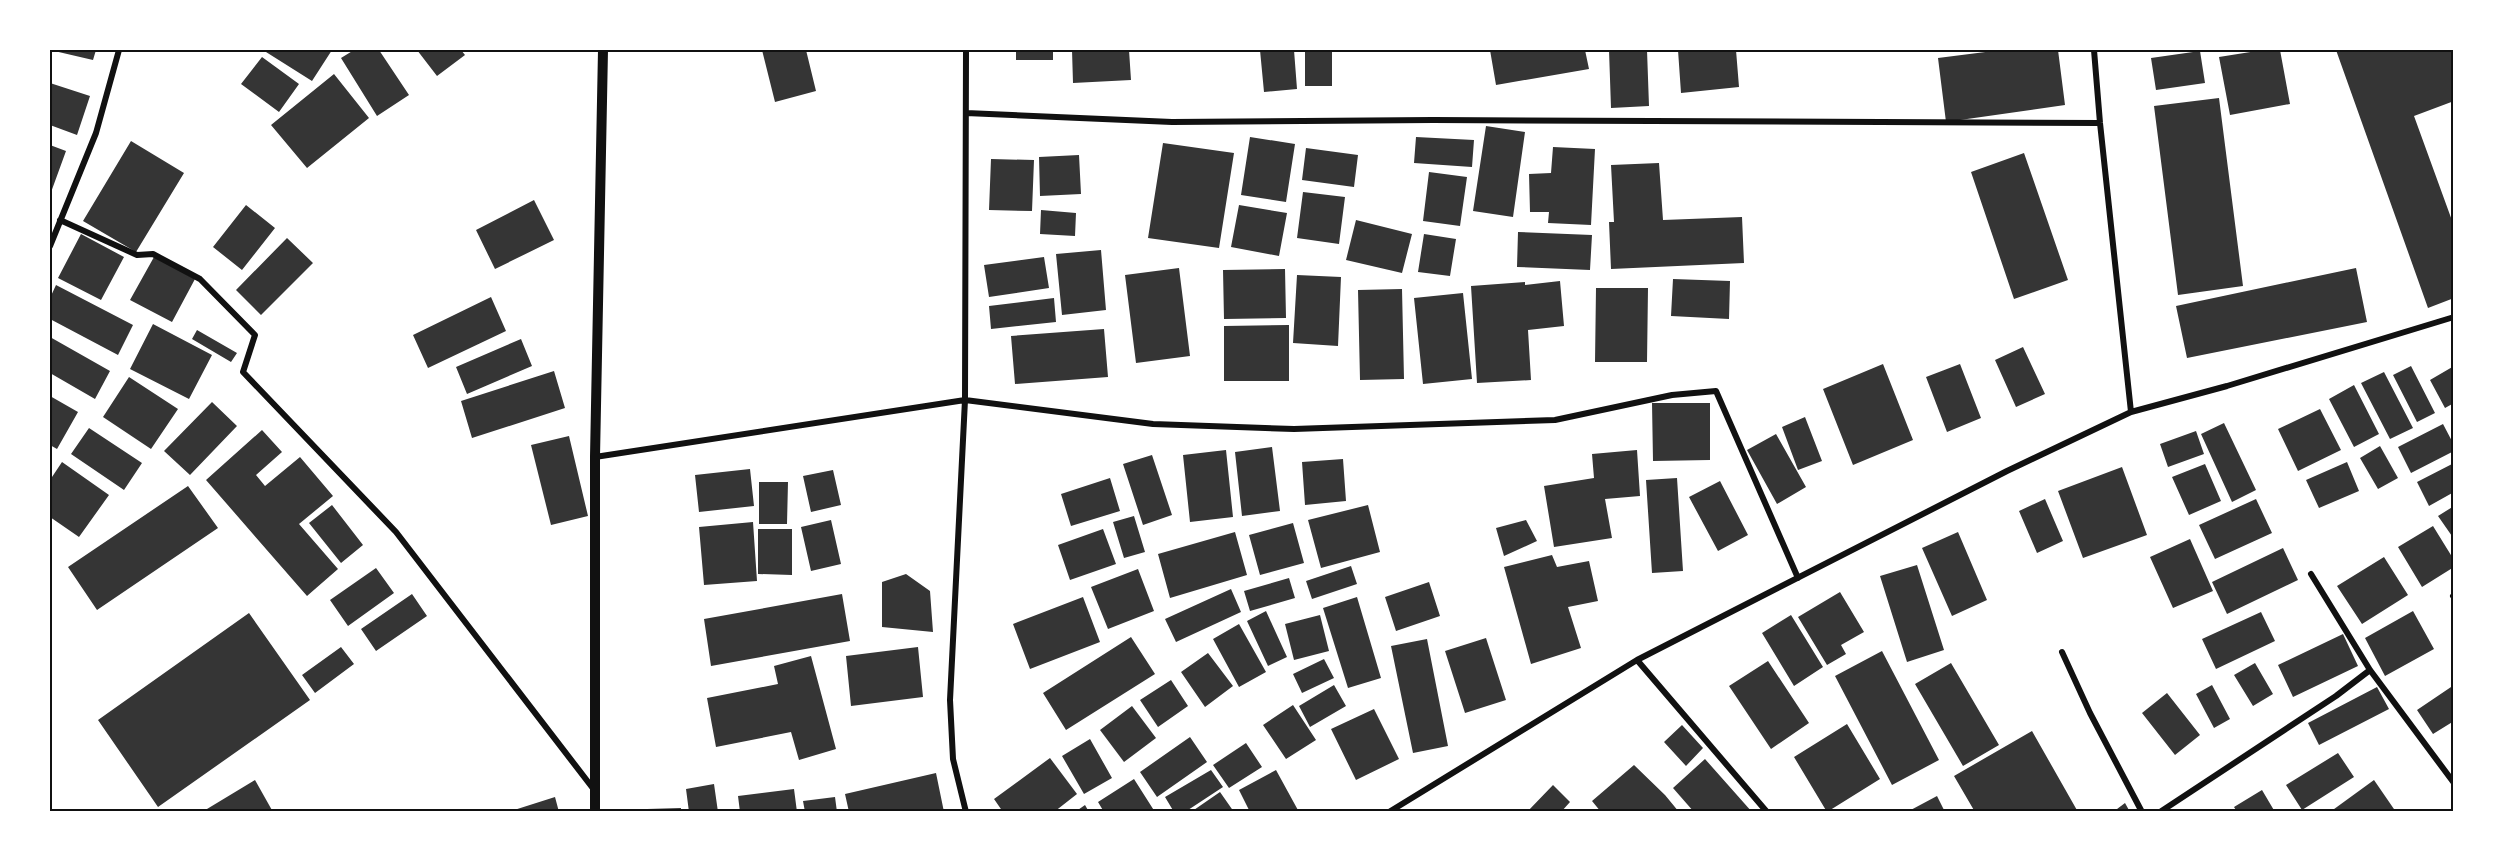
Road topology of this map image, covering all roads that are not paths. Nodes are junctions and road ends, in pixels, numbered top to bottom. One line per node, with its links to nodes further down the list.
1 (119, 50): 7 (street)
2 (603, 50): 12 (street)
3 (966, 50): 5 (street)
4 (2094, 50): 6 (street)
5 (966, 113): 6 (street); 10 (street)
6 (2100, 123): 11 (street)
7 (60, 220): 8 (street); 19 (street)
8 (50, 246)
9 (2454, 317): 11 (street)
10 (965, 400): 12 (street); 14 (street); 21 (street)
11 (2132, 412): 14 (street)
12 (595, 457): 19 (street)
13 (2312, 574): 17 (street)
14 (1798, 578): 16 (street)
15 (2062, 652): 24 (street)
16 (1637, 660): 22 (street); 23 (street)
17 (2370, 670): 18 (street); 25 (street)
18 (2454, 783)
19 (595, 792): 20 (street)
20 (595, 812)
21 (966, 812)
22 (1389, 812)
23 (1767, 812)
24 (2142, 812)
25 (2160, 812)

